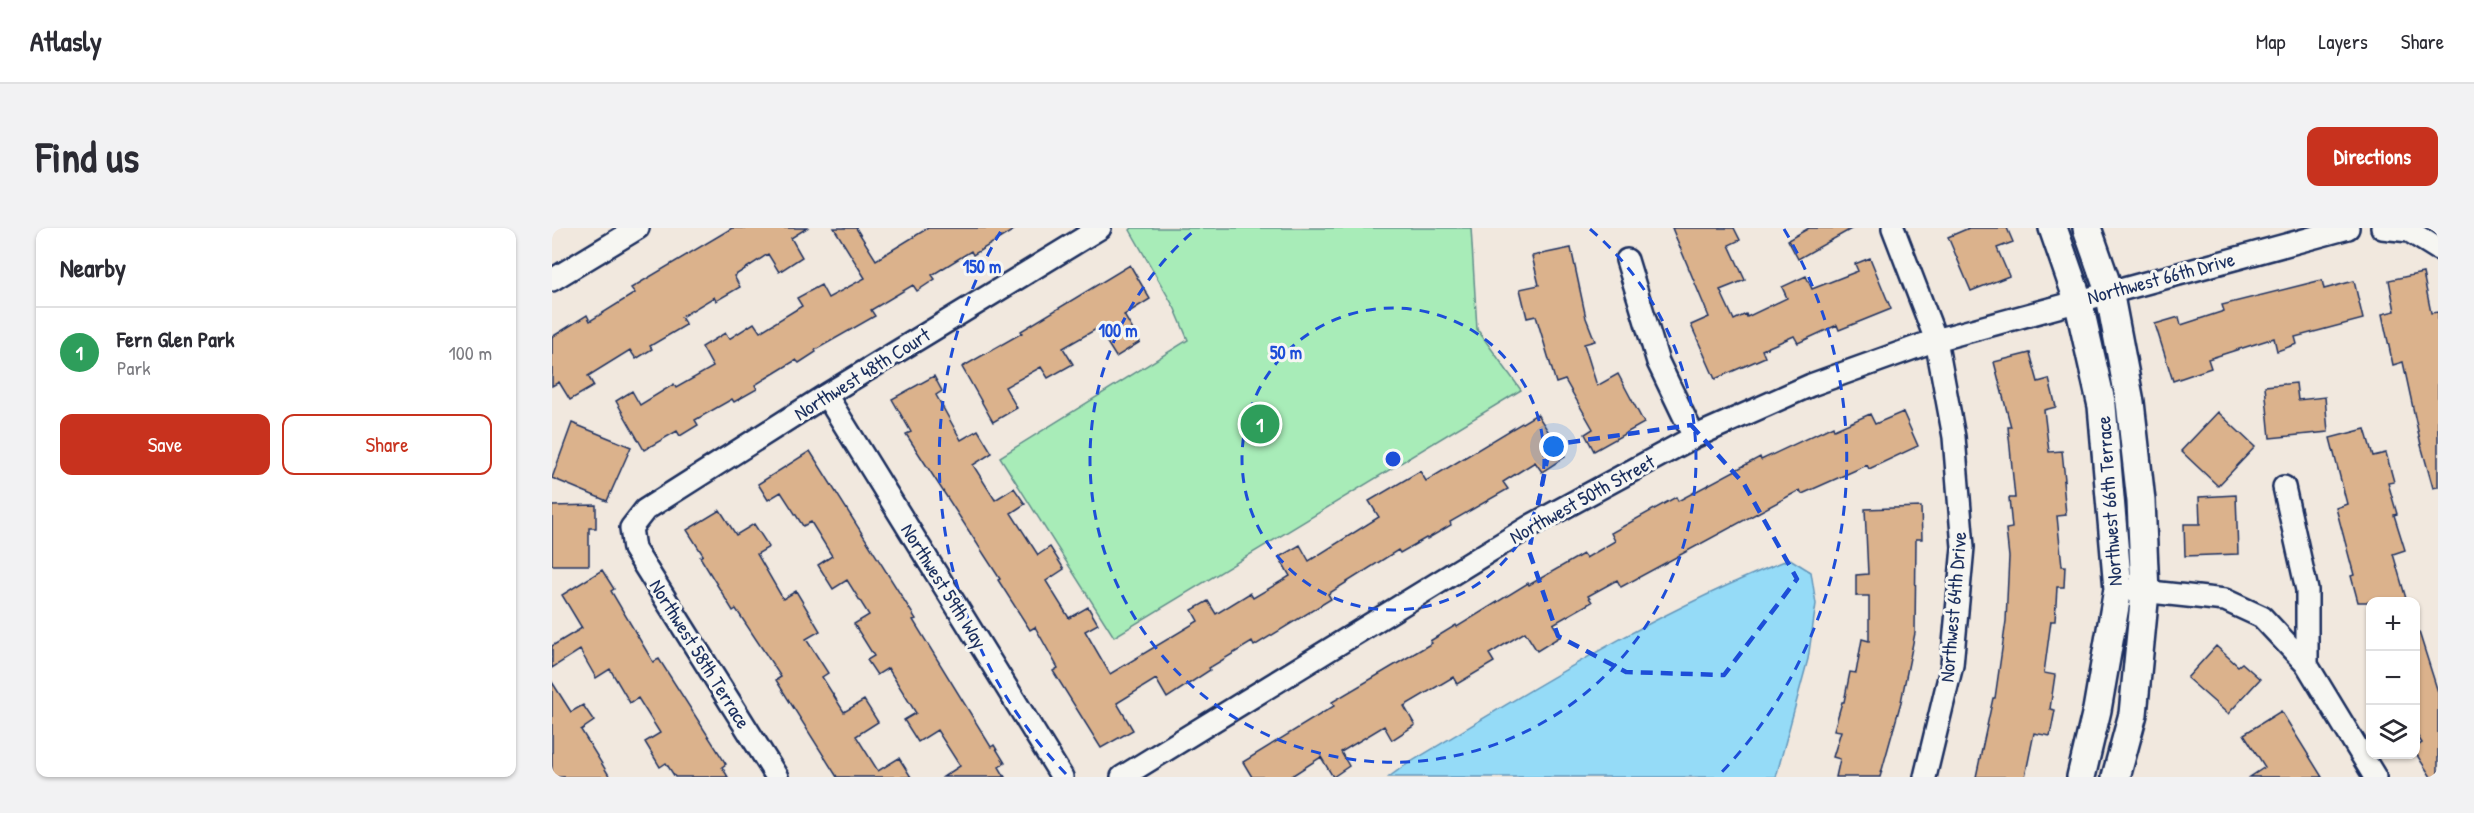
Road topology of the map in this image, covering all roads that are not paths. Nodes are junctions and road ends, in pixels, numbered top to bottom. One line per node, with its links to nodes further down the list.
1 (638, 228): 10 (street)
2 (1100, 228): 14 (street, Northwest 48th Court)
3 (1893, 228): 13 (street, Northwest 64th Drive)
4 (2053, 228): 12 (street, Northwest 66th Terrace)
5 (2087, 228): 11 (street, Northwest 66th Terrace)
6 (2348, 228): 11 (street, Northwest 66th Drive)
7 (2382, 228): 8 (street)
8 (2438, 249)
9 (1627, 260): 15 (street)
10 (552, 280)
11 (2109, 291): 12 (street, Northwest 66th Drive); 19 (street, Northwest 66th Terrace)
12 (2078, 300): 13 (street, Northwest 50th Street); 18 (street, Northwest 66th Terrace)
13 (1936, 340): 15 (street, Northwest 50th Street); 24 (street, Northwest 64th Drive)
14 (826, 395): 17 (street, Northwest 48th Court); 22 (street, Northwest 59th Way)
15 (1694, 437): 23 (street, Northwest 50th Street)
16 (2284, 486): 20 (street)
17 (631, 528): 21 (street, Northwest 58th Terrace)
18 (2118, 589): 19 (street); 25 (street, Northwest 66th Terrace)
19 (2145, 592): 20 (street); 26 (street, Northwest 66th Terrace)
20 (2307, 665): 27 (street)
21 (777, 777)
22 (1062, 777)
23 (1122, 777)
24 (1925, 777)
25 (2081, 777)
26 (2116, 777)
27 (2375, 777)

